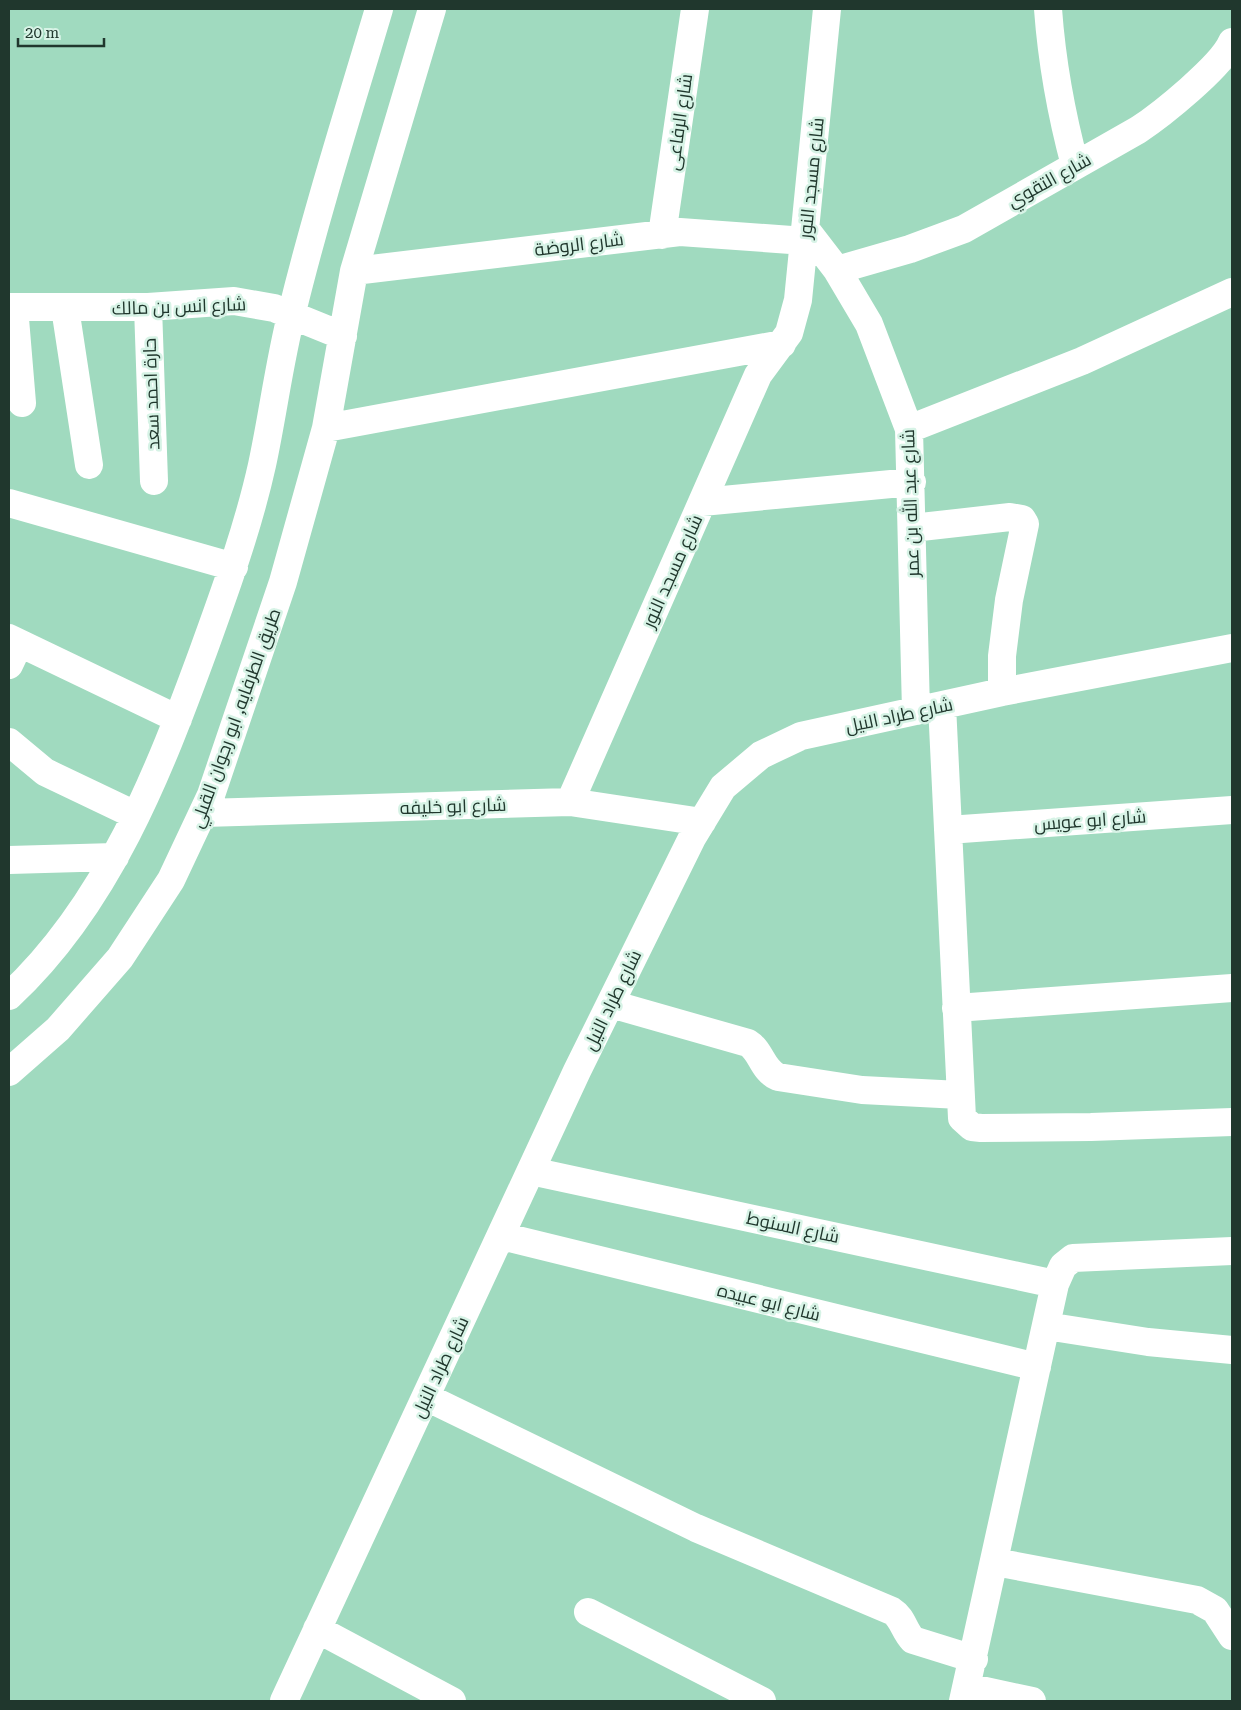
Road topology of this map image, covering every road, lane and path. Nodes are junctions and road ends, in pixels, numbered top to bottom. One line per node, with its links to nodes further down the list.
1 (379, 9): 16 (street)
2 (432, 9): 10 (street, طريق الطرفايه, ابو رجوان القبلي)
3 (695, 9): 8 (street, شارع الرفاعى)
4 (828, 9): 9 (street, شارع مسجد النور)
5 (1048, 9): 7 (street)
6 (1232, 42): 7 (street, شارع التقوي)
7 (1076, 165): 11 (street, شارع التقوي)
8 (662, 234): 9 (street, شارع الروضة); 10 (street, شارع الروضة)
9 (806, 236): 11 (street, شارع عبد الله بن عمر); 18 (street, شارع مسجد النور)
10 (354, 270): 17 (street, طريق الطرفايه, ابو رجوان القبلي)
11 (837, 270): 21 (street, شارع عبد الله بن عمر)
12 (1232, 292): 21 (street)
13 (11, 307): 15 (street, شارع انس بن مالك); 19 (street)
14 (148, 307): 15 (street, شارع انس بن مالك); 16 (street, شارع انس بن مالك); 23 (street, حارة احمد سعد)
15 (65, 308): 22 (street)
16 (291, 314): 17 (street, شارع انس بن مالك); 28 (street)
17 (343, 336): 20 (street, طريق الطرفايه, ابو رجوان القبلي)
18 (782, 344): 20 (street); 25 (street, شارع مسجد النور)
19 (22, 402)
20 (326, 428): 38 (street, طريق الطرفايه, ابو رجوان القبلي)
21 (909, 430): 24 (street, شارع عبد الله بن عمر)
22 (89, 465)
23 (154, 481)
24 (912, 482): 25 (street); 27 (street, شارع عبد الله بن عمر)
25 (702, 502): 36 (street, شارع مسجد النور)
26 (9, 503): 28 (street)
27 (912, 528): 31 (street); 33 (street, شارع عبد الله بن عمر)
28 (234, 567): 34 (street)
29 (1232, 648): 31 (street, شارع طراد النيل)
30 (12, 649): 34 (street)
31 (1002, 692): 32 (street, شارع طراد النيل)
32 (942, 706): 33 (street, شارع طراد النيل); 41 (street)
33 (916, 711): 40 (street, شارع طراد النيل)
34 (178, 719): 39 (street)
35 (9, 742): 39 (street)
36 (570, 802): 38 (street, شارع ابو خليفه); 40 (street, شارع ابو خليفه)
37 (1232, 810): 41 (street, شارع ابو عويس)
38 (203, 814): 48 (street, طريق الطرفايه, ابو رجوان القبلي)
39 (135, 815): 42 (street)
40 (702, 822): 46 (street, شارع طراد النيل)
41 (948, 830): 47 (street)
42 (115, 857): 43 (street); 45 (street)
43 (9, 860)
44 (1232, 988): 47 (street)
45 (9, 996)
46 (611, 1004): 49 (street); 51 (street, شارع طراد النيل)
47 (956, 1008): 49 (street)
48 (9, 1072)
49 (960, 1095): 50 (street)
50 (1232, 1122)
51 (531, 1171): 52 (street, شارع طراد النيل); 54 (street, شارع السنوط)
52 (500, 1236): 57 (street, شارع ابو عبيده); 58 (street, شارع طراد النيل)
53 (1232, 1251): 54 (street)
54 (1055, 1284): 55 (street)
55 (1046, 1326): 56 (street); 57 (street)
56 (1232, 1350)
57 (1037, 1367): 59 (street)
58 (426, 1397): 61 (street, شارع طراد النيل); 63 (street)
59 (995, 1562): 62 (street); 63 (street)
60 (588, 1612): 67 (street)
61 (317, 1629): 65 (street, شارع طراد النيل); 66 (street)
62 (1232, 1636)
63 (974, 1659): 64 (street)
64 (965, 1694): 68 (street)
65 (284, 1701)
66 (452, 1701)
67 (762, 1701)
68 (1032, 1701)

